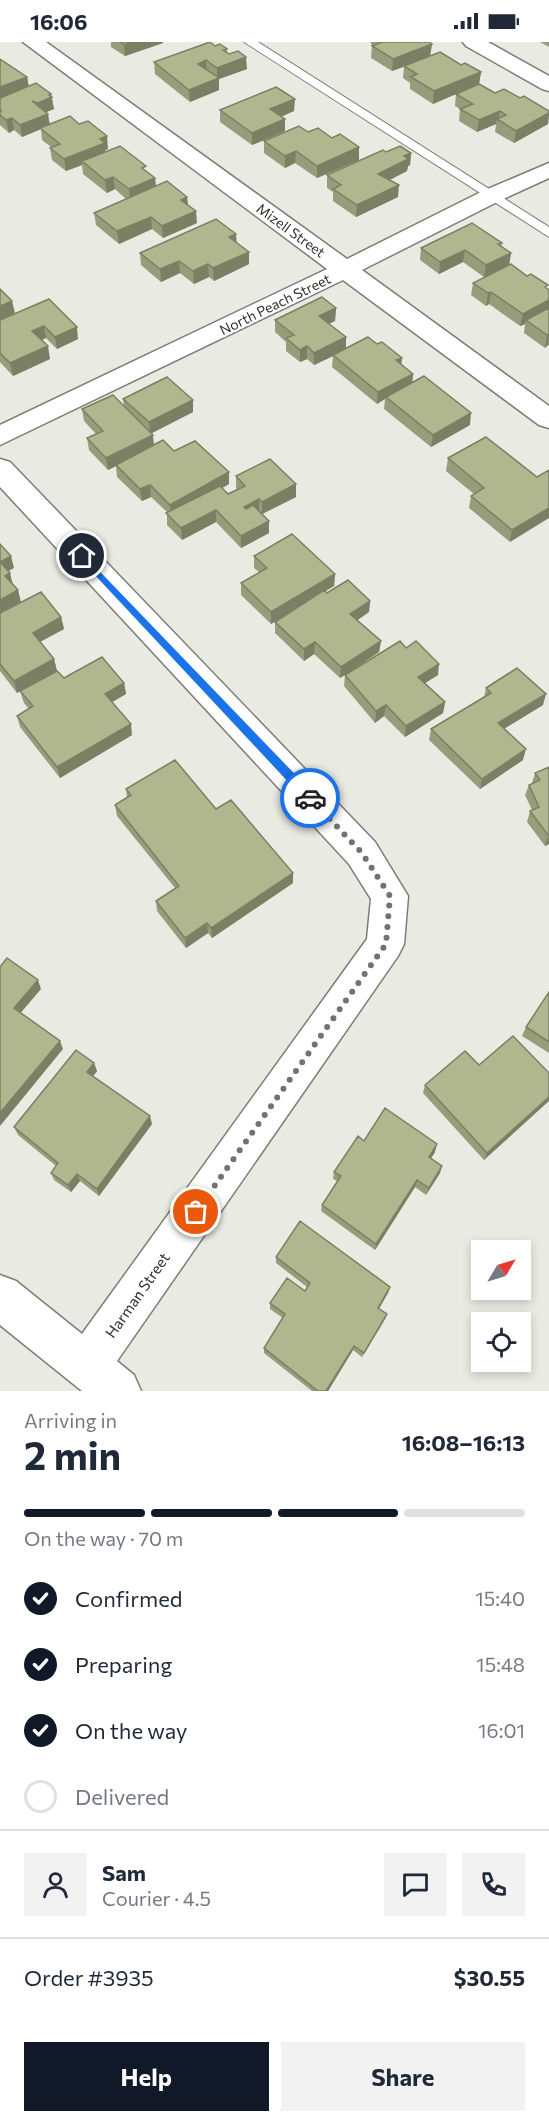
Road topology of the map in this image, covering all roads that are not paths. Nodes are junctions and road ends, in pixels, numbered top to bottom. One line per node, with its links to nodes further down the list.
1 (33, 42): 8 (street, Mizell Street)
2 (250, 42): 6 (lane)
3 (473, 42): 4 (street)
4 (549, 85)
5 (549, 170): 6 (street, North Peach Street)
6 (491, 196): 7 (lane); 8 (street, North Peach Street)
7 (549, 233)
8 (346, 269): 9 (street, Mizell Street); 10 (street, North Peach Street)
9 (549, 419)
10 (0, 436)
11 (0, 469): 13 (street, Harman Street)
12 (0, 1297): 13 (street)
13 (103, 1378)

